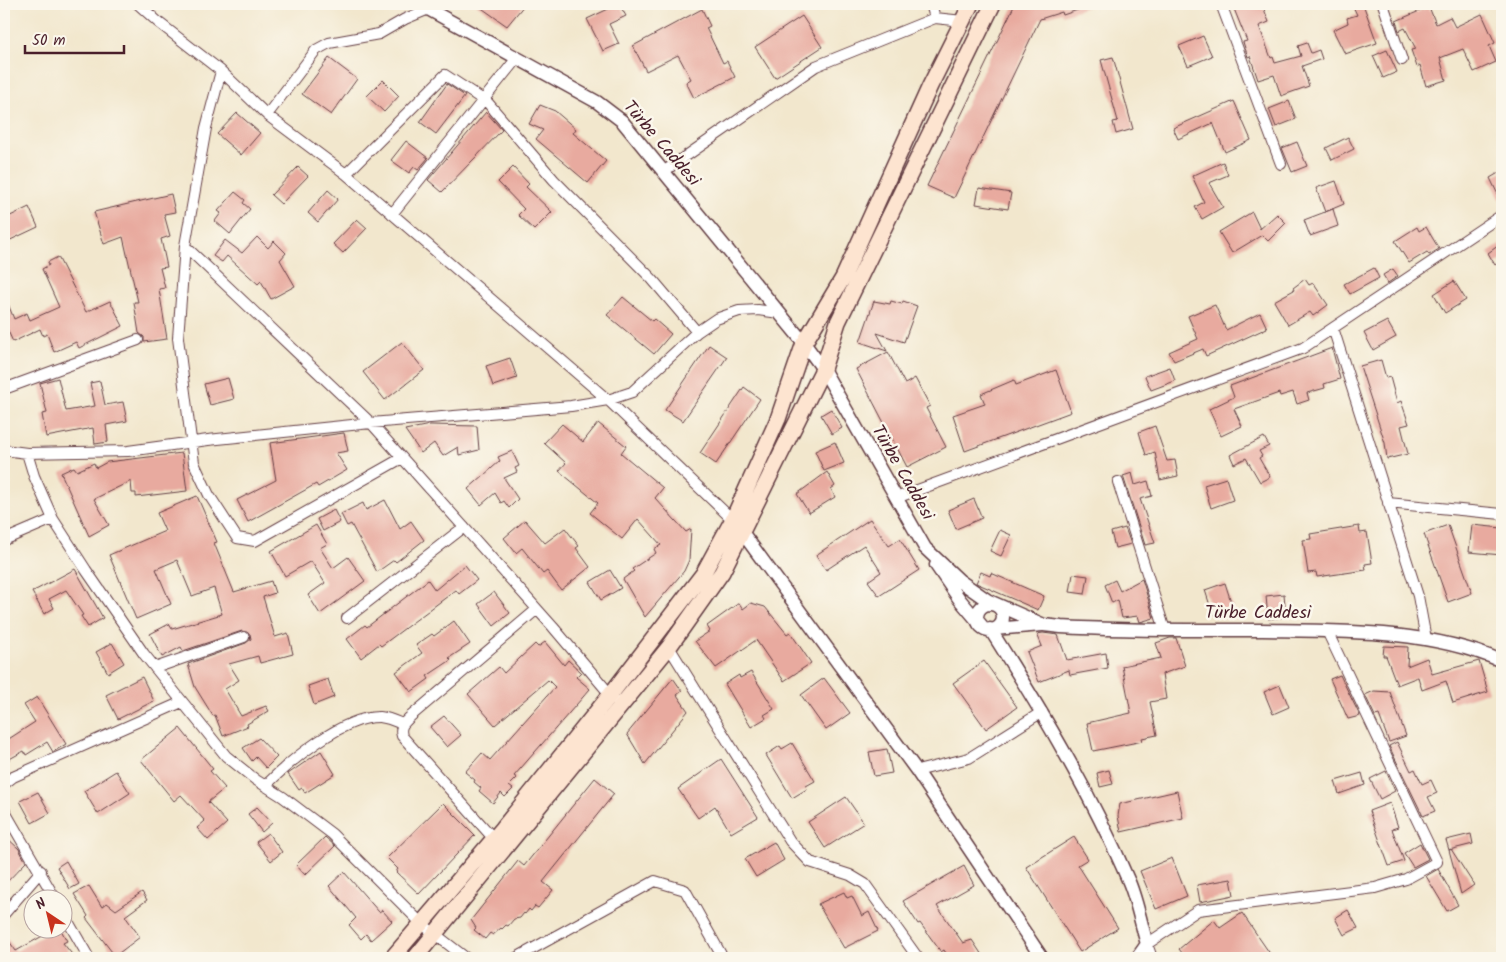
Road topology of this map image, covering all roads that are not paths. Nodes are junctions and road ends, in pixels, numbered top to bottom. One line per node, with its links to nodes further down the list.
1 (138, 4): 12 (street)
2 (931, 4): 8 (street)
3 (972, 4): 9 (main road)
4 (993, 4): 26 (main road)
5 (1221, 4): 15 (street)
6 (1383, 4): 11 (street)
7 (424, 6): 10 (street, Türbe Caddesi); 14 (street)
8 (935, 18): 9 (street); 16 (street)
9 (963, 21): 25 (main road)
10 (517, 58): 13 (street); 16 (street, Türbe Caddesi)
11 (1402, 60)
12 (221, 71): 14 (street); 20 (street)
13 (482, 100): 17 (street); 18 (street); 23 (street)
14 (267, 115): 17 (street)
15 (1281, 164)
16 (663, 172): 21 (street, Türbe Caddesi)
17 (346, 174): 18 (street)
18 (392, 214): 28 (street)
19 (1502, 215): 22 (street)
20 (185, 246): 29 (street); 30 (street)
21 (779, 313): 23 (street); 25 (street, Türbe Caddesi)
22 (1333, 328): 35 (street); 36 (street)
23 (697, 332): 28 (street)
24 (138, 340): 27 (street)
25 (804, 343): 26 (street, Türbe Caddesi); 38 (main road)
26 (823, 369): 35 (street, Türbe Caddesi); 41 (main road)
27 (4, 389)
28 (608, 400): 29 (street); 38 (street)
29 (371, 423): 30 (street); 33 (street)
30 (192, 442): 32 (street); 33 (street)
31 (4, 450): 32 (street)
32 (27, 453): 39 (street)
33 (402, 458): 40 (street)
34 (1118, 482): 49 (street)
35 (896, 498): 43 (street, Türbe Caddesi)
36 (1388, 503): 37 (street); 52 (street)
37 (1502, 514)
38 (732, 518): 41 (street); 56 (main road)
39 (53, 519): 42 (street); 55 (street)
40 (464, 527): 45 (street); 46 (street)
41 (742, 532): 53 (main road); 61 (street)
42 (4, 540)
43 (925, 548): 44 (street, Türbe Caddesi); 48 (street)
44 (996, 605): 47 (street, Türbe Caddesi); 48 (street); 48 (street)
45 (536, 610): 56 (street); 60 (street)
46 (346, 618)
47 (1044, 625): 48 (street); 49 (street, Türbe Caddesi)
48 (988, 628): 59 (street)
49 (1165, 630): 50 (street, Türbe Caddesi)
50 (1326, 631): 52 (street, Türbe Caddesi); 72 (street)
51 (244, 637): 55 (street)
52 (1426, 639): 54 (street, Türbe Caddesi)
53 (669, 647): 58 (main road); 79 (street)
54 (1502, 661)
55 (155, 668): 57 (street)
56 (611, 694): 58 (street); 65 (main road)
57 (182, 702): 62 (street); 63 (street)
58 (620, 709): 71 (main road)
59 (1042, 712): 61 (street); 72 (street)
60 (402, 724): 63 (street); 65 (street)
61 (917, 771): 80 (street)
62 (4, 784)
63 (265, 786): 69 (street)
64 (4, 810): 66 (street)
65 (494, 839): 69 (main road)
66 (41, 870): 67 (street); 68 (street)
67 (51, 890)
68 (4, 914)
69 (422, 924): 71 (street); 74 (main road)
70 (72, 928): 73 (street)
71 (434, 935): 75 (main road); 76 (street)
72 (1147, 944): 81 (street); 82 (street)
73 (89, 958)
74 (392, 958)
75 (415, 958)
76 (466, 958)
77 (516, 958): 78 (street)
78 (723, 958)
79 (918, 958)
80 (1042, 958)
81 (1138, 958)
82 (1152, 958)

